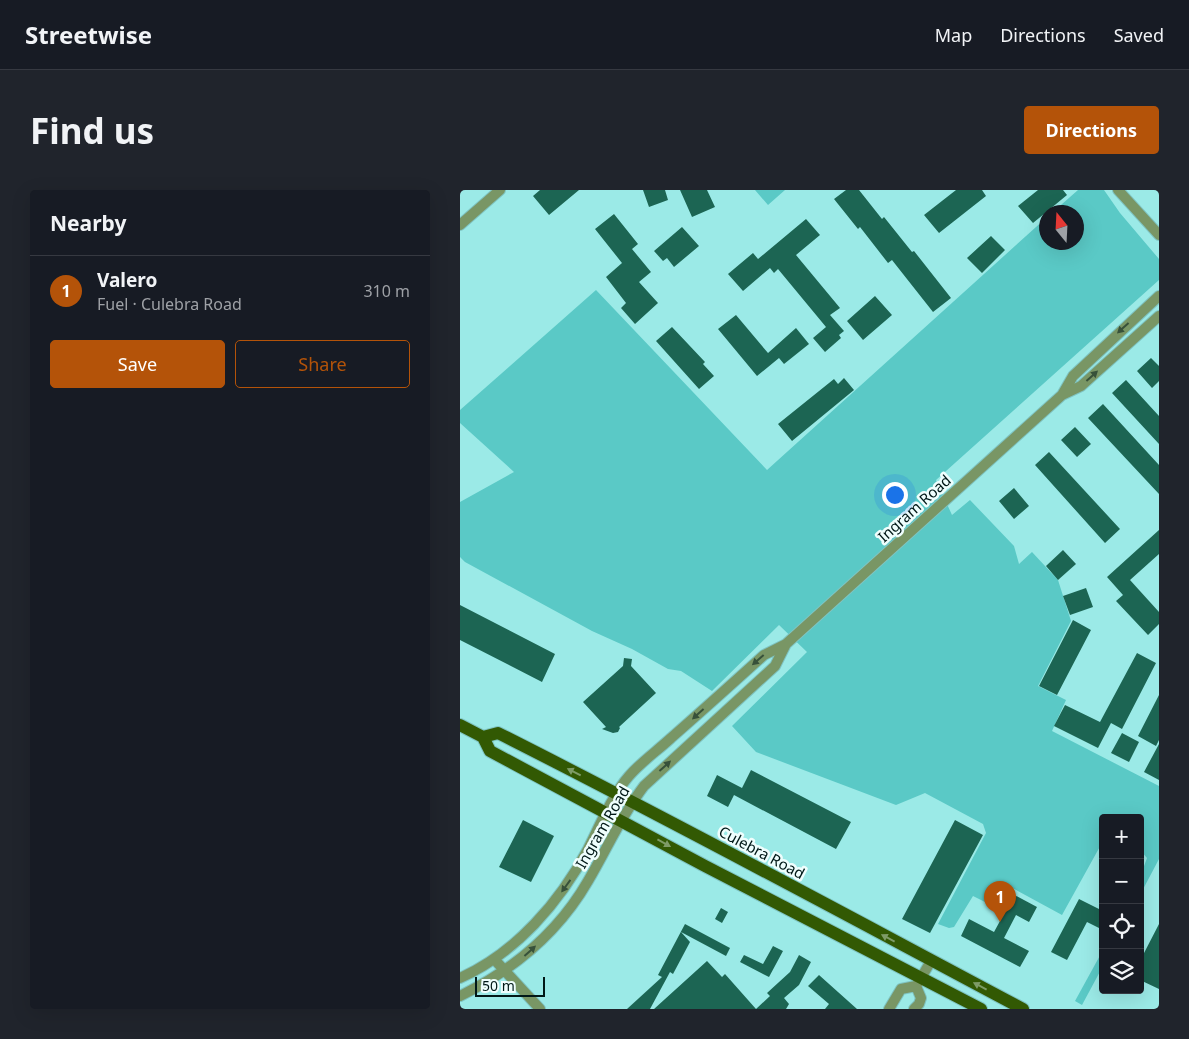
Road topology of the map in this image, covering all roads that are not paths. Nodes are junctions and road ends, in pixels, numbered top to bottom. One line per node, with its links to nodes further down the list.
1 (500, 190): 3 (street)
2 (1118, 190): 4 (street)
3 (460, 225)
4 (1159, 236)
5 (1159, 296): 7 (street, Ingram Road, one-way to 7)
6 (1159, 316): 7 (street, Ingram Road, one-way to 6)
7 (1062, 395): 8 (street, Ingram Road)
8 (786, 644): 11 (street, Ingram Road, one-way to 11); 12 (street, Ingram Road, one-way to 8)
9 (460, 725): 10 (main road, Culebra Road)
10 (483, 737): 11 (main road, Culebra Road, one-way to 10); 13 (main road, Culebra Road)
11 (617, 794): 12 (main road, Culebra Road); 13 (street, Ingram Road)
12 (631, 801): 14 (street, Ingram Road); 16 (main road, Culebra Road, one-way to 12)
13 (607, 813): 14 (main road, Culebra Road); 15 (street, Ingram Road, one-way to 15)
14 (621, 820): 17 (street, Ingram Road, one-way to 14); 19 (main road, Culebra Road, one-way to 19)
15 (494, 959): 17 (street); 18 (street, Ingram Road)
16 (931, 961): 19 (street); 25 (main road, Culebra Road, one-way to 16)
17 (504, 972): 20 (street, Ingram Road); 21 (street)
18 (460, 978)
19 (919, 982): 22 (street); 23 (street); 24 (main road, Culebra Road)
20 (460, 996)
21 (540, 1009)
22 (889, 1009)
23 (914, 1009)
24 (981, 1009)
25 (1023, 1009)

